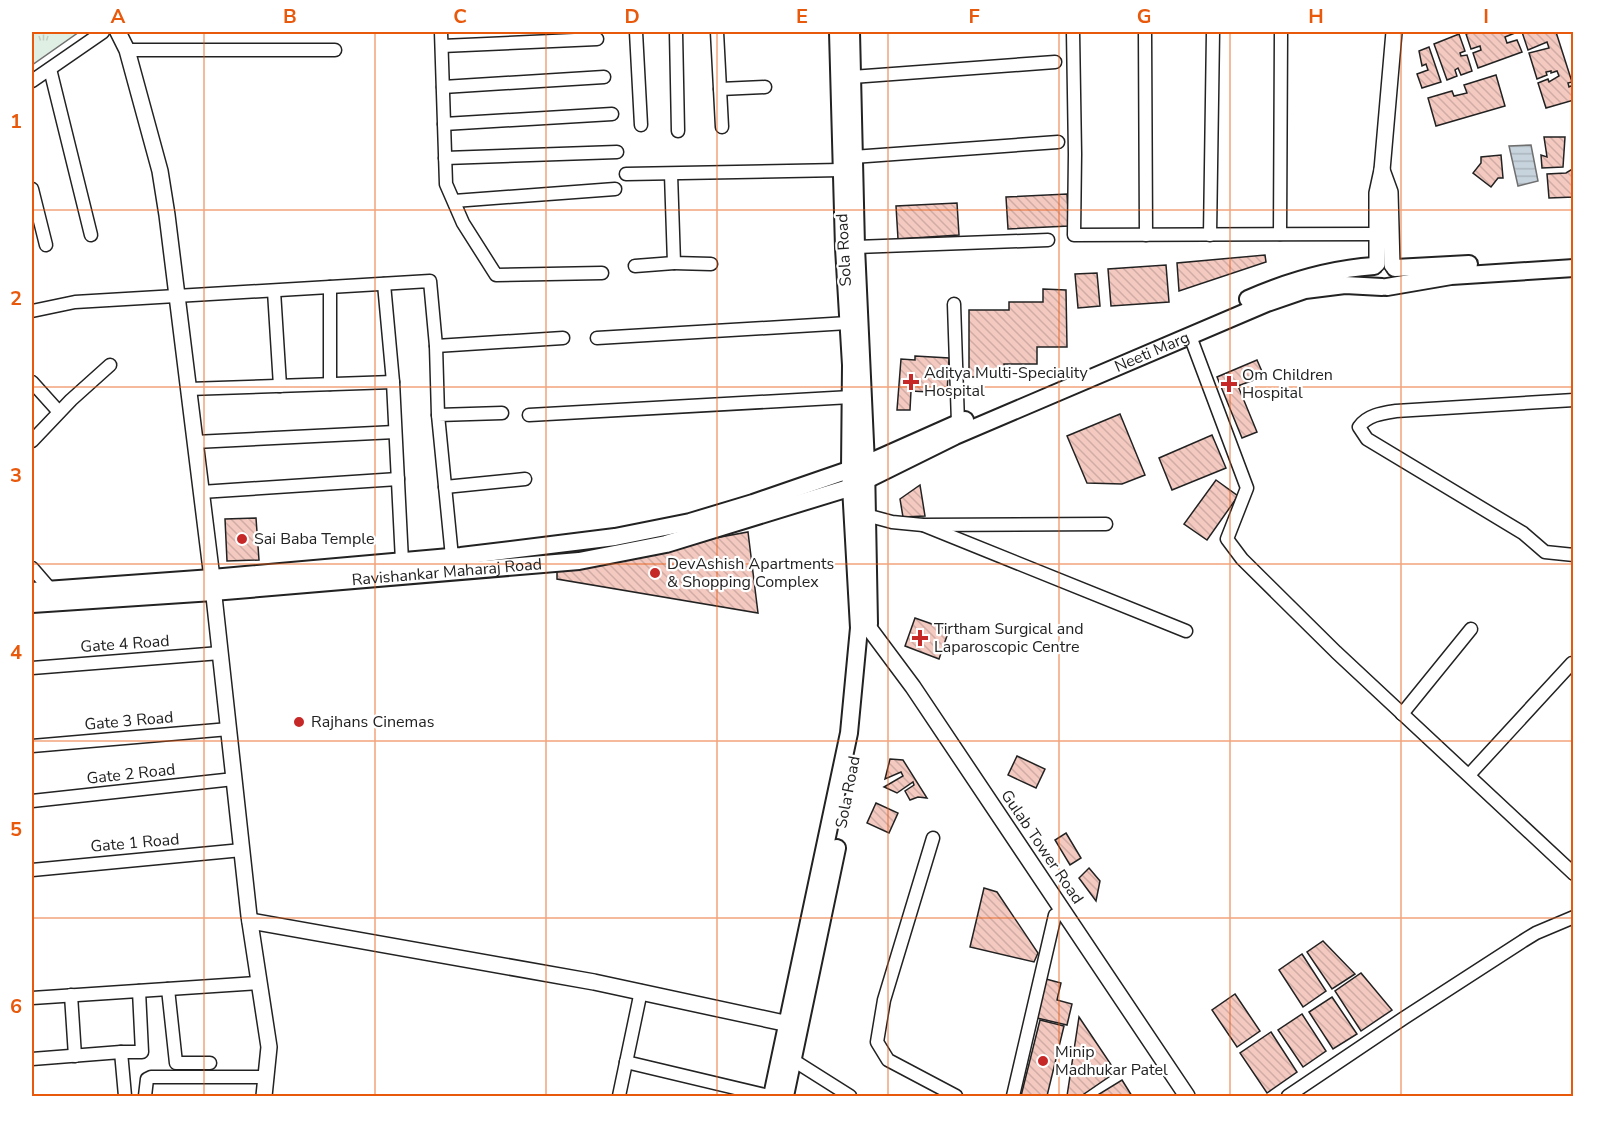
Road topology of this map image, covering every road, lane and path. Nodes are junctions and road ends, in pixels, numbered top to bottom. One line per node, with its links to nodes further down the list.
1 (103, 32): 19 (street)
2 (118, 32): 16 (street)
3 (441, 32): 15 (street)
4 (636, 32): 28 (street)
5 (676, 32): 30 (street)
6 (717, 32): 25 (street)
7 (838, 32): 35 (main road, Sola Road)
8 (851, 32): 20 (main road, Sola Road)
9 (1072, 32): 45 (street)
10 (1144, 32): 45 (street)
11 (1213, 32): 46 (street)
12 (1281, 32): 42 (street)
13 (1394, 32): 36 (street)
14 (597, 39): 15 (street)
15 (442, 46): 23 (street)
16 (127, 50): 17 (street); 62 (street)
17 (335, 50)
18 (1055, 62): 20 (street)
19 (50, 69): 22 (street); 44 (street)
20 (852, 77): 33 (main road, Sola Road)
21 (604, 78): 23 (street)
22 (32, 81)
23 (443, 87): 27 (street)
24 (765, 87): 25 (street)
25 (720, 89): 29 (street)
26 (612, 114): 27 (street)
27 (444, 124): 34 (street)
28 (641, 125)
29 (722, 127)
30 (678, 131)
31 (1058, 142): 33 (street)
32 (617, 152): 34 (street)
33 (854, 157): 49 (main road, Sola Road)
34 (445, 158): 41 (street)
35 (842, 170): 38 (street); 65 (main road, Sola Road)
36 (1382, 170): 43 (street); 54 (street)
37 (626, 174): 38 (street)
38 (671, 174): 51 (street)
39 (32, 189): 48 (street)
40 (615, 189): 41 (street)
41 (454, 201): 56 (street)
42 (1280, 234): 43 (street); 46 (street)
43 (1378, 234): 54 (street)
44 (91, 235)
45 (1146, 235): 46 (street)
46 (1210, 235)
47 (1048, 240): 49 (street)
48 (46, 245)
49 (855, 247): 86 (main road, Sola Road)
50 (1574, 256): 54 (main road, Ravishankar Maharaj Road)
51 (674, 263): 52 (street); 53 (street)
52 (711, 264)
53 (635, 266)
54 (1385, 266): 60 (main road); 82 (main road, Ravishankar Maharaj Road)
55 (1573, 268): 57 (street); 60 (main road, Neeti Marg)
56 (602, 273)
57 (1574, 273)
58 (384, 284): 59 (street); 69 (street); 72 (street)
59 (330, 287): 61 (street); 73 (street)
60 (1385, 287): 66 (main road, Neeti Marg)
61 (274, 291): 62 (street); 74 (street)
62 (177, 297): 64 (street); 75 (street)
63 (954, 304): 82 (street)
64 (32, 311)
65 (848, 323): 68 (street); 76 (main road, Sola Road)
66 (1190, 336): 89 (main road, Neeti Marg); 109 (street)
67 (563, 338): 69 (street)
68 (597, 339)
69 (436, 346): 80 (street)
70 (110, 365): 78 (street)
71 (32, 382): 78 (street)
72 (393, 382): 73 (street); 83 (street)
73 (330, 384): 74 (street)
74 (280, 386): 75 (street)
75 (188, 389): 85 (street)
76 (851, 397): 81 (street); 86 (main road, Sola Road)
77 (1574, 400): 95 (street)
78 (59, 412): 84 (street)
79 (502, 413): 80 (street)
80 (438, 415): 90 (street)
81 (529, 415)
82 (958, 423): 86 (main road, Ravishankar Maharaj Road)
83 (395, 432): 85 (street); 87 (street)
84 (32, 441)
85 (195, 442): 91 (street)
86 (858, 467): 89 (main road); 96 (main road, Ravishankar Maharaj Road)
87 (398, 479): 91 (street); 97 (street)
88 (525, 479): 90 (street)
89 (858, 485): 92 (main road, Sola Road); 99 (main road, Ravishankar Maharaj Road); 105 (main road, Sola Road)
90 (445, 487): 96 (street)
91 (201, 492): 99 (street)
92 (866, 515): 94 (street); 105 (main road, Sola Road)
93 (1106, 524): 94 (street)
94 (923, 525): 104 (street)
95 (1574, 555)
96 (452, 557): 97 (main road, Ravishankar Maharaj Road)
97 (402, 561): 99 (main road, Ravishankar Maharaj Road)
98 (32, 568): 100 (street)
99 (213, 585): 100 (main road, Ravishankar Maharaj Road); 102 (main road, Ravishankar Maharaj Road); 106 (street)
100 (51, 590): 101 (main road, Ravishankar Maharaj Road)
101 (32, 591)
102 (32, 604)
103 (1471, 629): 109 (street)
104 (1186, 631)
105 (864, 635): 119 (street); 128 (main road, Sola Road); 146 (street, Gulab Tower Road)
106 (220, 653): 108 (street, Gate 4 Road); 110 (street)
107 (1572, 663): 112 (street)
108 (32, 668)
109 (1402, 714): 112 (street)
110 (229, 729): 111 (street, Gate 3 Road); 113 (street)
111 (32, 746)
112 (1469, 775): 118 (street)
113 (234, 778): 114 (street, Gate 2 Road); 116 (street)
114 (32, 801)
115 (933, 838): 143 (street)
116 (242, 850): 117 (street, Gate 1 Road); 121 (street)
117 (32, 870)
118 (1574, 874)
119 (1055, 915): 144 (street); 145 (street)
120 (1574, 917): 147 (street)
121 (250, 921): 122 (street); 125 (street)
122 (258, 983): 123 (street); 135 (street)
123 (168, 988): 124 (street); 134 (street)
124 (139, 990): 126 (street); 129 (street)
125 (641, 991): 128 (street); 133 (street)
126 (71, 995): 127 (street); 130 (street)
127 (32, 998)
128 (794, 1025): 132 (main road, Sola Road); 140 (main road, Sola Road)
129 (121, 1052): 130 (street); 136 (street)
130 (75, 1056): 131 (street)
131 (32, 1059)
132 (793, 1060): 141 (main road, Sola Road); 142 (street)
133 (626, 1062): 139 (street); 140 (street)
134 (210, 1063)
135 (267, 1077): 137 (street); 138 (street)
136 (125, 1096)
137 (145, 1096)
138 (264, 1096)
139 (618, 1096)
140 (771, 1096)
141 (785, 1096)
142 (850, 1096)
143 (956, 1096)
144 (1013, 1096)
145 (1176, 1096)
146 (1187, 1096)
147 (1287, 1096)

